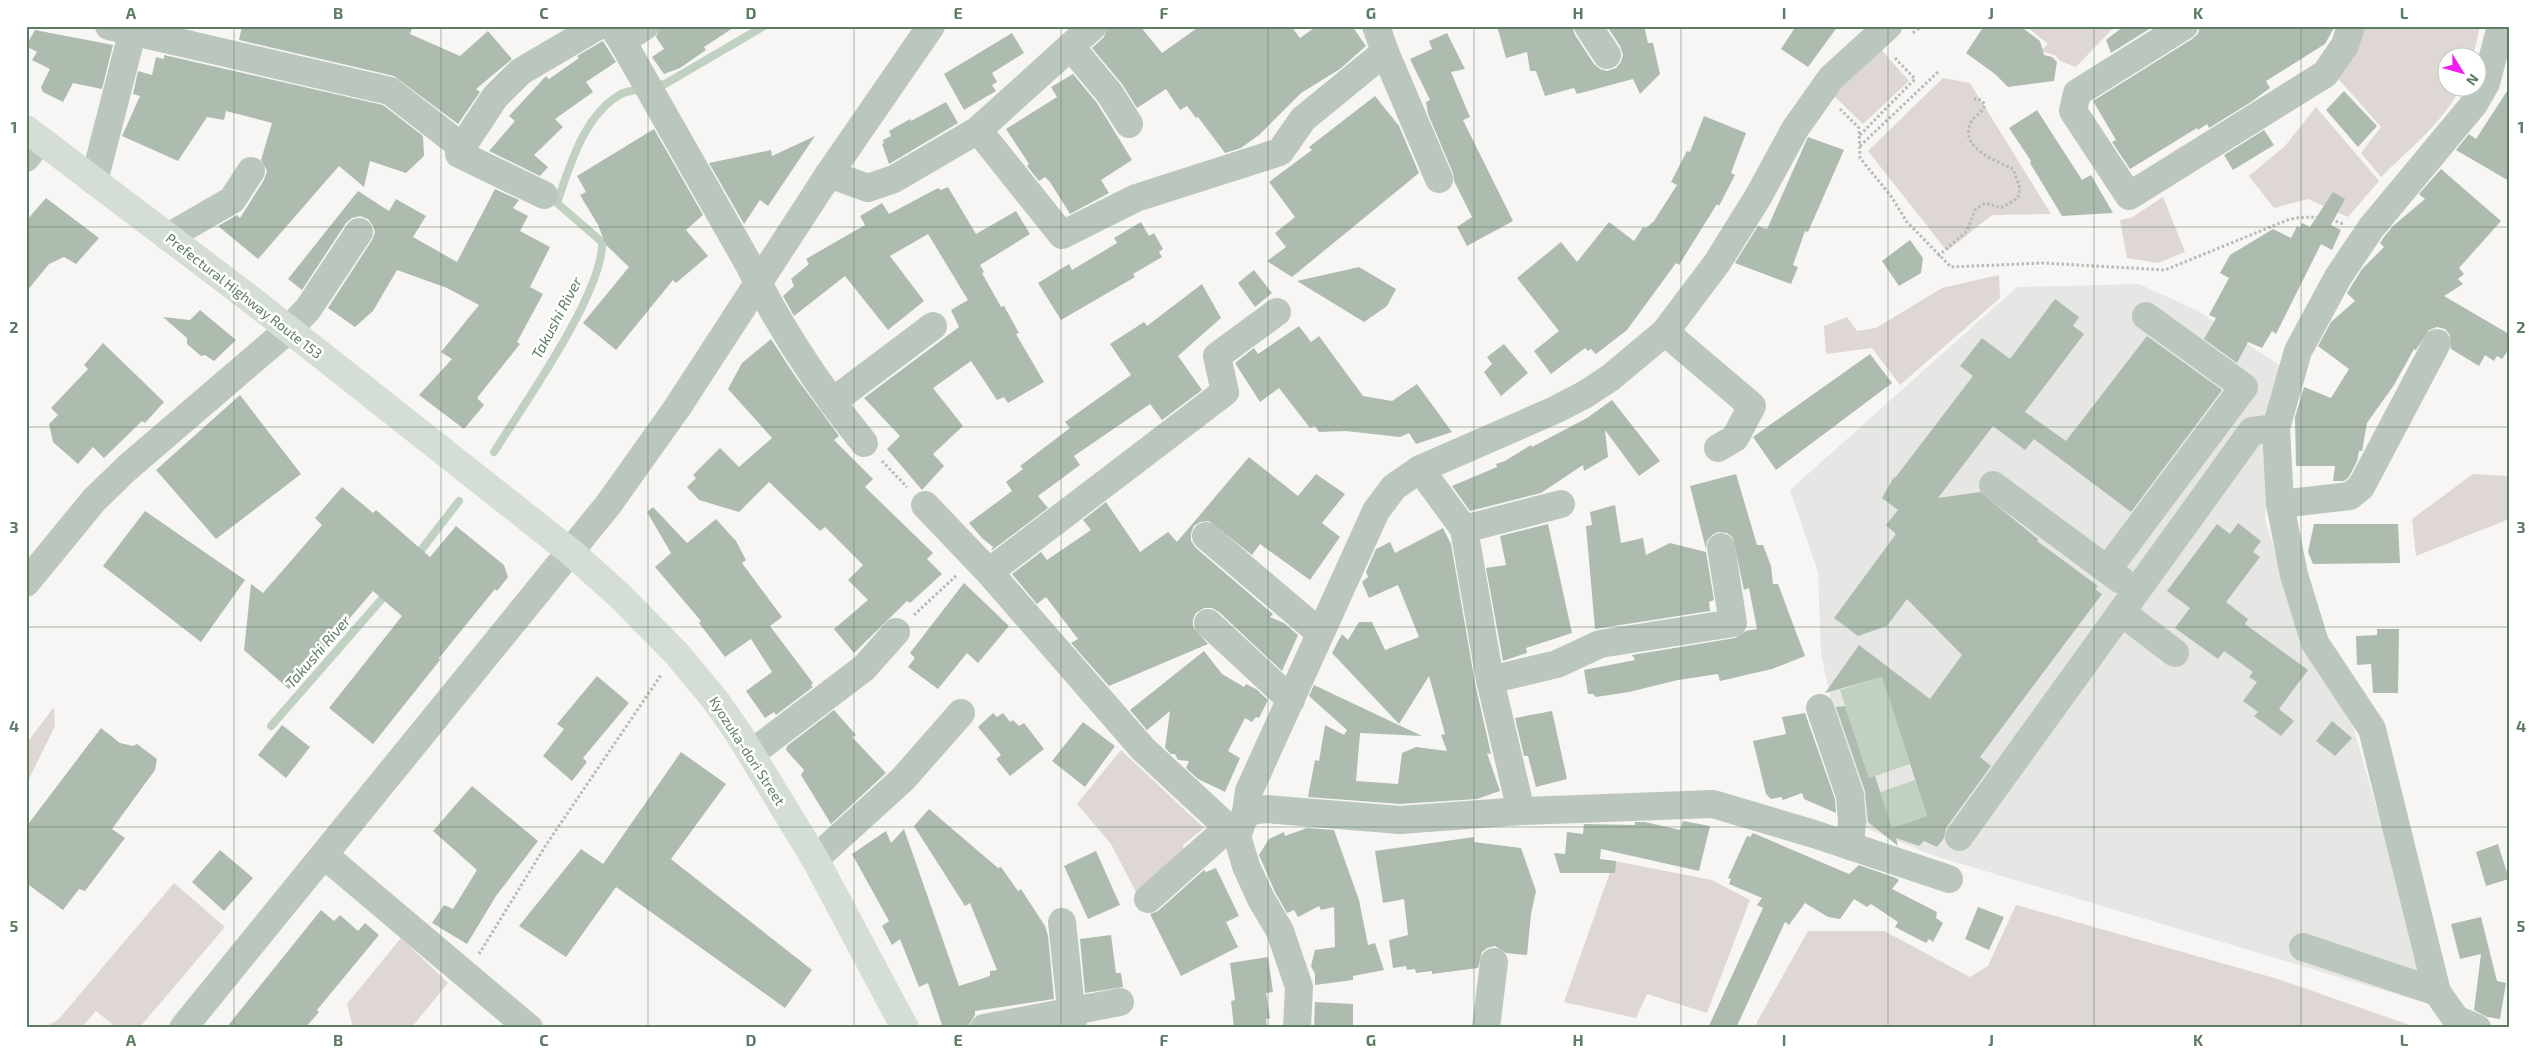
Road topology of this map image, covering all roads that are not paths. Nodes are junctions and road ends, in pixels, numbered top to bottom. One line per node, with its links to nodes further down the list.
1 (598, 26): 18 (street)
2 (931, 26): 20 (street)
3 (1093, 26): 12 (street)
4 (1376, 26): 13 (street)
5 (1588, 26): 14 (street)
6 (2184, 26): 7 (street)
7 (2351, 26)
8 (2501, 26): 34 (street)
9 (125, 28): 18 (street); 22 (street)
10 (626, 31): 26 (street)
11 (1899, 32): 31 (street)
12 (1071, 47): 15 (street); 16 (street)
13 (1385, 52): 16 (street); 21 (street)
14 (1607, 55)
15 (1129, 124)
16 (978, 130): 20 (street)
17 (31, 142): 22 (main road, Prefectural Highway Route 153)
18 (462, 147): 23 (street)
19 (251, 171): 25 (street)
20 (829, 174): 26 (street)
21 (1439, 179)
22 (94, 181): 25 (main road, Prefectural Highway Route 153)
23 (544, 195)
24 (359, 232): 30 (street)
25 (168, 237): 30 (main road, Prefectural Highway Route 153)
26 (758, 284): 33 (street); 46 (street)
27 (1277, 312): 47 (street)
28 (2146, 316): 48 (street)
29 (933, 326): 33 (street)
30 (288, 330): 37 (main road, Prefectural Highway Route 153); 49 (street)
31 (1666, 332): 36 (street); 38 (street)
32 (2438, 343): 41 (street)
33 (832, 402): 35 (street)
34 (2276, 428): 41 (street); 50 (street)
35 (864, 442)
36 (1718, 448)
37 (460, 464): 46 (main road, Kyozuka-dori Street)
38 (1420, 469): 43 (street); 53 (street)
39 (1993, 485): 48 (street)
40 (1562, 504): 43 (street)
41 (2280, 504): 71 (street)
42 (925, 505): 47 (street)
43 (1464, 530): 55 (street)
44 (1206, 536): 53 (street)
45 (1721, 547): 55 (street)
46 (572, 553): 59 (main road, Kyozuka-dori Street); 64 (street)
47 (982, 565): 61 (street)
48 (2107, 570): 50 (street)
49 (26, 583)
50 (2128, 602): 54 (street); 62 (street)
51 (1208, 623): 56 (street)
52 (896, 632): 59 (street)
53 (1320, 633): 56 (street)
54 (2175, 653)
55 (1490, 680): 60 (street)
56 (1291, 700): 61 (street)
57 (1820, 708): 63 (street)
58 (961, 713): 65 (street)
59 (752, 754): 65 (main road, Kyozuka-dori Street)
60 (1520, 812): 61 (street); 63 (street)
61 (1237, 825): 67 (street); 79 (street)
62 (1959, 837)
63 (1850, 846): 66 (street)
64 (324, 856): 75 (street); 76 (street)
65 (815, 860): 77 (main road, Kyozuka-dori Street)
66 (1949, 879)
67 (1148, 899)
68 (1062, 922): 73 (street)
69 (2303, 947): 71 (street)
70 (1494, 962): 80 (street)
71 (2437, 992): 74 (street)
72 (1120, 1002): 73 (street)
73 (1071, 1019): 78 (street)
74 (2466, 1023)
75 (183, 1028)
76 (529, 1028)
77 (905, 1028)
78 (984, 1028)
79 (1296, 1028)
80 (1486, 1028)

